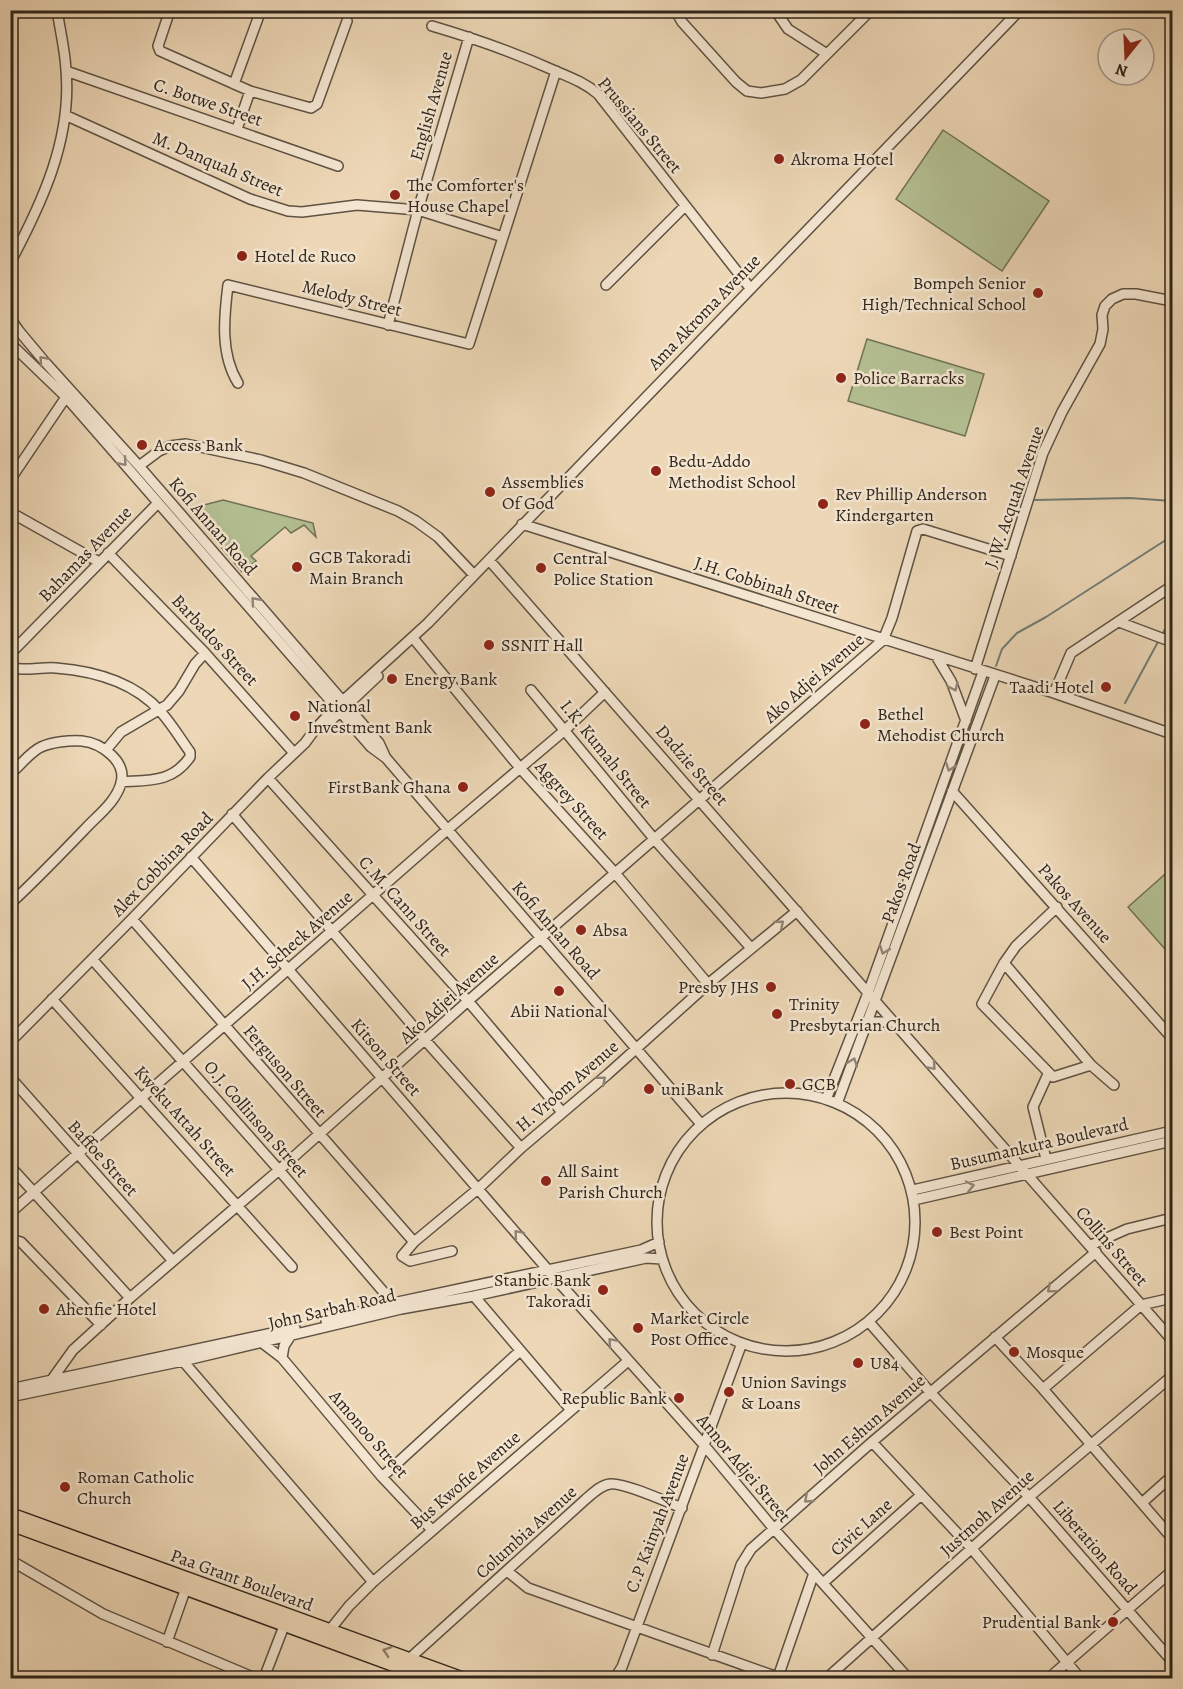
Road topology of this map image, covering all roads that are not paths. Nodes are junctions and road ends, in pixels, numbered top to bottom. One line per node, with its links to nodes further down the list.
1 (57, 10): 12 (street)
2 (170, 10): 14 (street)
3 (261, 10): 14 (street)
4 (675, 10): 11 (street)
5 (775, 10): 11 (street)
6 (871, 10): 11 (street)
7 (1020, 10): 24 (street, Ama Akroma Avenue)
8 (347, 21): 15 (street)
9 (432, 26): 10 (street, Prussians Street)
10 (469, 37): 13 (street, Prussians Street); 20 (street, English Avenue)
11 (828, 54)
12 (66, 71): 16 (street); 17 (street, C. Botwe Street)
13 (556, 71): 19 (street, Prussians Street); 21 (street)
14 (234, 84): 15 (street)
15 (250, 91): 17 (street)
16 (65, 115): 20 (street, M. Danquah Street); 22 (street)
17 (237, 129): 18 (street, C. Botwe Street)
18 (338, 166)
19 (685, 206): 23 (street); 24 (street, Prussians Street)
20 (418, 210): 21 (street, M. Danquah Street); 27 (street, English Avenue)
21 (503, 237): 27 (street, Melody Street)
22 (10, 263)
23 (606, 285)
24 (750, 288): 35 (street, Ama Akroma Avenue)
25 (1173, 301): 37 (street, J. W. Acquah Avenue)
26 (10, 318): 31 (street, Kofi Annan Road, one-way to 26)
27 (388, 325): 29 (street, Melody Street)
28 (10, 343): 30 (street, Kofi Annan Road)
29 (238, 383)
30 (66, 397): 32 (street); 33 (street, Kofi Annan Road, one-way to 33)
31 (140, 466): 40 (street); 55 (street, Kofi Annan Road, one-way to 31)
32 (10, 480)
33 (158, 503): 36 (street, Bahamas Avenue); 55 (street, Kofi Annan Road)
34 (10, 512): 39 (street)
35 (522, 524): 38 (street, Ama Akroma Avenue); 44 (street, J.H. Cobbinah Street)
36 (108, 553): 39 (street, Bahamas Avenue); 46 (street, Barbados Street)
37 (1011, 556): 44 (street); 50 (street, J. W. Acquah Avenue)
38 (489, 560): 40 (street, Ama Akroma Avenue); 53 (street, Dadzie Street)
39 (99, 562): 47 (street, Bahamas Avenue)
40 (474, 575): 43 (street, Ama Akroma Avenue)
41 (1173, 586): 42 (street)
42 (1119, 622): 45 (street); 54 (street)
43 (413, 638): 55 (street, Ama Akroma Avenue); 62 (street, Aggrey Street)
44 (884, 640): 48 (street, J.H. Cobbinah Street); 67 (street, Ako Adjei Avenue)
45 (1173, 642)
46 (206, 653): 56 (street); 61 (street, Barbados Street)
47 (10, 654)
48 (936, 657): 50 (street, J.H. Cobbinah Street); 57 (street, one-way to 57)
49 (10, 668): 56 (street)
50 (979, 671): 51 (street, J.H. Cobbinah Street); 57 (street, Pakos Road)
51 (995, 676): 54 (street, J.H. Cobbinah Street); 66 (street, Pakos Road)
52 (531, 690): 58 (street, I.K. Kumah Street)
53 (605, 692): 58 (street, J.H. Scheck Avenue); 67 (street, Dadzie Street)
54 (1054, 693): 59 (street, J.H. Cobbinah Street)
55 (341, 707): 61 (street, Alex Cobbina Road); 69 (street, Kofi Annan Road)
56 (160, 710): 60 (street); 65 (street)
57 (966, 721): 85 (street, Pakos Road, one-way to 85)
58 (565, 730): 62 (street, J.H. Scheck Avenue); 70 (street, I.K. Kumah Street)
59 (1173, 734)
60 (106, 750): 63 (street); 65 (street)
61 (294, 753): 64 (street, Alex Cobbina Road)
62 (520, 768): 69 (street, J.H. Scheck Avenue); 72 (street, Aggrey Street)
63 (10, 774)
64 (268, 778): 68 (street, Alex Cobbina Road); 73 (street, C.M. Cann Street)
65 (121, 782): 74 (street)
66 (952, 791): 75 (street, Pakos Avenue); 88 (street, Pakos Road)
67 (700, 799): 70 (street, Ako Adjei Avenue); 76 (street, Dadzie Street)
68 (232, 814): 71 (street, Alex Cobbina Road); 78 (street)
69 (447, 830): 73 (street, J.H. Scheck Avenue); 79 (street, Kofi Annan Road)
70 (655, 840): 72 (street, Ako Adjei Avenue); 80 (street, I.K. Kumah Street)
71 (191, 857): 77 (street, Alex Cobbina Road); 83 (street, Kitson Street)
72 (615, 873): 79 (street, Ako Adjei Avenue); 84 (street, Aggrey Street)
73 (373, 895): 78 (street, J.H. Scheck Avenue); 87 (street, C.M. Cann Street)
74 (10, 904)
75 (1057, 907): 82 (street); 92 (street, Pakos Avenue)
76 (797, 911): 80 (street, H. Vroom Avenue, one-way to 76); 85 (street, Dadzie Street)
77 (132, 920): 81 (street, Alex Cobbina Road); 91 (street, Ferguson Street)
78 (332, 931): 83 (street, J.H. Scheck Avenue); 93 (street)
79 (541, 939): 87 (street, Ako Adjei Avenue); 95 (street, Kofi Annan Road)
80 (751, 948): 84 (street, H. Vroom Avenue)
81 (92, 959): 86 (street, Alex Cobbina Road); 96 (street, O.J. Collinson Street)
82 (1004, 963): 97 (street); 98 (street)
83 (289, 969): 91 (street, J.H. Scheck Avenue); 100 (street, Kitson Street)
84 (708, 984): 95 (street, H. Vroom Avenue)
85 (868, 993): 88 (street); 103 (street, Pakos Road)
86 (52, 999): 94 (street, Alex Cobbina Road); 102 (street, Kweku Attah Street)
87 (468, 1001): 93 (street, Ako Adjei Avenue); 105 (street, C.M. Cann Street)
88 (876, 1002): 89 (street, Pakos Road); 90 (street)
89 (868, 1022): 90 (street); 104 (street, Pakos Road, one-way to 89)
90 (893, 1022): 113 (street, one-way to 113)
91 (224, 1026): 96 (street, J.H. Scheck Avenue); 108 (street, Ferguson Street)
92 (1173, 1038)
93 (425, 1040): 100 (street, Ako Adjei Avenue); 110 (street)
94 (10, 1042)
95 (636, 1048): 105 (street, H. Vroom Avenue, one-way to 95); 106 (street, Kofi Annan Road)
96 (184, 1061): 102 (street, J.H. Scheck Avenue); 115 (street, O.J. Collinson Street)
97 (1091, 1065): 98 (street); 101 (street)
98 (1048, 1074): 112 (street)
99 (10, 1077): 111 (street, Baffoe Street)
100 (382, 1079): 108 (street, Ako Adjei Avenue); 117 (street, Kitson Street)
101 (1114, 1085)
102 (142, 1097): 111 (street, J.H. Scheck Avenue); 120 (street, Kweku Attah Street)
103 (827, 1097): 104 (street); 106 (street)
104 (838, 1101): 119 (street)
105 (562, 1112): 110 (street, H. Vroom Avenue)
106 (701, 1124): 125 (street)
107 (1173, 1131): 112 (street, Busumankura Boulevard)
108 (319, 1135): 115 (street, Ako Adjei Avenue); 124 (street, Ferguson Street)
109 (1173, 1141): 116 (street, Busumankura Boulevard)
110 (521, 1148): 117 (street, H. Vroom Avenue)
111 (77, 1154): 118 (street, J.H. Scheck Avenue); 129 (street, Baffoe Street)
112 (1046, 1159): 113 (street, Busumankura Boulevard)
113 (1018, 1165): 116 (street); 119 (street, Busumankura Boulevard)
114 (10, 1166): 118 (street)
115 (279, 1170): 120 (street, Ako Adjei Avenue); 136 (street, O.J. Collinson Street)
116 (1025, 1174): 119 (street, Busumankura Boulevard, one-way to 116); 126 (street, Collins Street)
117 (479, 1188): 124 (street, H. Vroom Avenue); 131 (street, Kitson Street, one-way to 117)
118 (34, 1193): 121 (street, J.H. Scheck Avenue); 134 (street)
119 (913, 1195): 138 (street)
120 (238, 1206): 129 (street, Ako Adjei Avenue); 130 (street, Kweku Attah Street)
121 (10, 1213)
122 (1173, 1218): 126 (street, John Eshun Avenue)
123 (10, 1239): 139 (street)
124 (414, 1242): 127 (street)
125 (659, 1242): 128 (street); 131 (street, John Sarbah Road)
126 (1093, 1248): 137 (street, Collins Street); 141 (street, John Eshun Avenue, one-way to 141)
127 (452, 1251)
128 (662, 1259): 132 (street, John Sarbah Road); 144 (street)
129 (173, 1261): 134 (street, Ako Adjei Avenue)
130 (292, 1267)
131 (548, 1270): 132 (street, Kitson Street); 136 (street, John Sarbah Road)
132 (556, 1278): 133 (street, John Sarbah Road); 148 (street, Annor Adjei Street, one-way to 132)
133 (474, 1296): 140 (street, John Sarbah Road); 145 (street)
134 (130, 1298): 139 (street, Ako Adjei Avenue)
135 (1173, 1298): 137 (street)
136 (393, 1303): 150 (street, John Sarbah Road)
137 (1141, 1305): 142 (street, Collins Street); 153 (street)
138 (869, 1322): 144 (street); 154 (street, Liberation Road)
139 (101, 1325): 150 (street, Ako Adjei Avenue)
140 (291, 1335): 143 (street, John Sarbah Road); 146 (street)
141 (994, 1337): 153 (street); 154 (street, John Eshun Avenue)
142 (1173, 1340)
143 (261, 1342): 146 (street, Amonoo Street); 147 (street, John Sarbah Road)
144 (742, 1344): 159 (street, C.P Kainyah Avenue)
145 (520, 1352): 156 (street); 161 (street)
146 (282, 1358): 161 (street, Amonoo Street)
147 (183, 1361): 152 (street, John Sarbah Road); 176 (street)
148 (628, 1361): 156 (street, Bus Kwofie Avenue); 159 (street, Annor Adjei Street)
149 (1173, 1376): 158 (street, Justmoh Avenue)
150 (51, 1380): 151 (street, John Sarbah Road); 152 (street, Ako Adjei Avenue)
151 (10, 1389)
152 (45, 1389): 155 (street, John Sarbah Road)
153 (1043, 1389): 158 (street)
154 (930, 1392): 157 (street, John Eshun Avenue); 163 (street, Liberation Road)
155 (10, 1397)
156 (571, 1410): 169 (street, Bus Kwofie Avenue)
157 (872, 1442): 162 (street); 168 (street, John Eshun Avenue, one-way to 168)
158 (1092, 1444): 163 (street, Justmoh Avenue); 164 (street)
159 (704, 1445): 165 (street, C.P Kainyah Avenue); 168 (street, Annor Adjei Street)
160 (1173, 1476): 164 (street)
161 (382, 1477): 169 (street, Amonoo Street)
162 (920, 1496): 171 (street); 177 (street, Civic Lane)
163 (1029, 1497): 171 (street, Justmoh Avenue); 179 (street, Liberation Road)
164 (1143, 1502): 170 (street)
165 (682, 1508): 173 (street, Columbia Avenue); 181 (street, C.P Kainyah Avenue)
166 (10, 1514): 178 (main road, Paa Grant Boulevard)
167 (10, 1524): 178 (main road, Paa Grant Boulevard)
168 (774, 1529): 175 (street, Annor Adjei Street); 185 (street, John Eshun Avenue)
169 (432, 1530): 176 (street, Bus Kwofie Avenue)
170 (1173, 1538)
171 (972, 1549): 183 (street, Justmoh Avenue); 188 (street)
172 (10, 1560): 184 (street)
173 (507, 1570): 181 (street); 186 (street, Columbia Avenue)
174 (1173, 1571): 179 (street)
175 (814, 1573): 177 (street, Annor Adjei Street); 194 (street)
176 (373, 1582): 182 (street, Bus Kwofie Avenue)
177 (823, 1583): 183 (street, Annor Adjei Street)
178 (188, 1585): 180 (main road, Paa Grant Boulevard); 182 (main road, Paa Grant Boulevard); 184 (street)
179 (1127, 1610): 187 (street, Liberation Road); 188 (street)
180 (284, 1626): 190 (street); 191 (main road, Paa Grant Boulevard)
181 (636, 1626): 185 (street); 193 (street, C.P Kainyah Avenue)
182 (329, 1631): 186 (main road, Paa Grant Boulevard, one-way to 182)
183 (872, 1638): 195 (street, Justmoh Avenue); 196 (street, Annor Adjei Street)
184 (167, 1642): 189 (street)
185 (712, 1654): 194 (street)
186 (409, 1659): 192 (main road, Paa Grant Boulevard)
187 (1173, 1661)
188 (1066, 1662): 197 (street); 198 (street)
189 (255, 1678)
190 (264, 1678)
191 (429, 1678)
192 (457, 1678)
193 (615, 1678)
194 (779, 1678)
195 (827, 1678)
196 (909, 1678)
197 (1049, 1678)
198 (1080, 1678)

